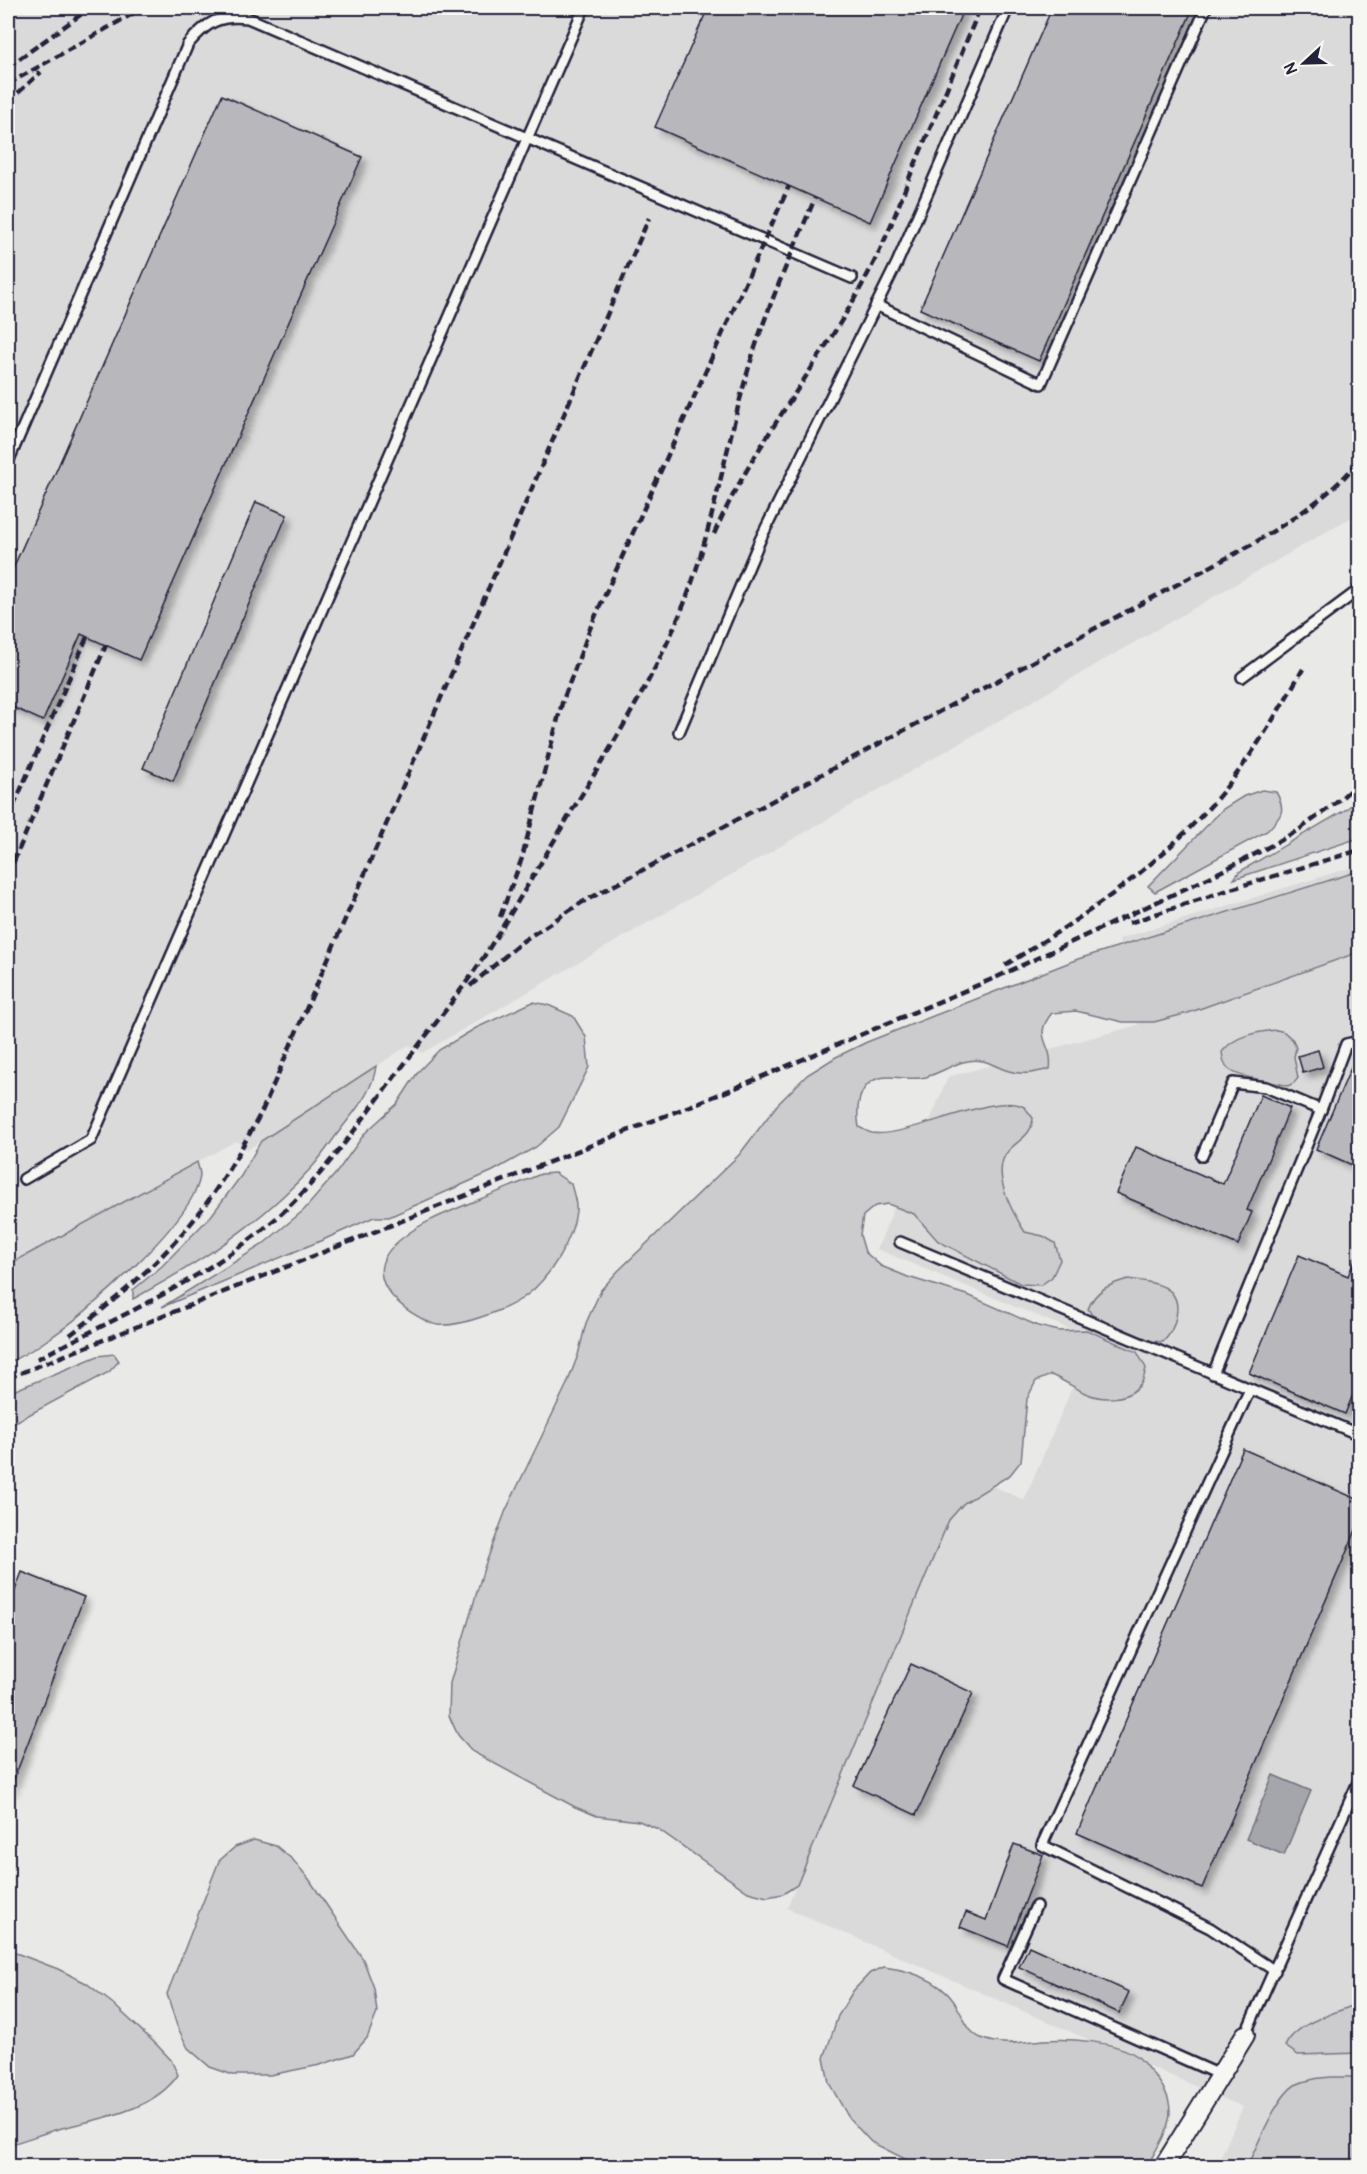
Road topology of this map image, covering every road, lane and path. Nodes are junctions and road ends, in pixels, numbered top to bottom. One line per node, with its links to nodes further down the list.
1 (227, 8): 5 (lane)
2 (584, 8): 6 (lane)
3 (1008, 8): 8 (lane)
4 (1206, 8): 8 (lane)
5 (216, 20): 6 (lane); 9 (lane)
6 (527, 137): 7 (lane); 16 (lane)
7 (852, 278)
8 (876, 305): 12 (lane)
9 (8, 462)
10 (1359, 589): 11 (lane)
11 (1242, 677)
12 (679, 732)
13 (1359, 1041): 14 (lane)
14 (1321, 1110): 15 (lane); 18 (lane)
15 (1202, 1156)
16 (24, 1179)
17 (900, 1242): 18 (lane)
18 (1213, 1374): 19 (lane)
19 (1250, 1389): 20 (lane); 23 (lane)
20 (1359, 1435)
21 (1359, 1778): 23 (lane)
22 (1036, 1906): 25 (lane)
23 (1275, 1971): 24 (lane)
24 (1245, 2035): 25 (street)
25 (1220, 2075): 26 (street)
26 (1164, 2166)

